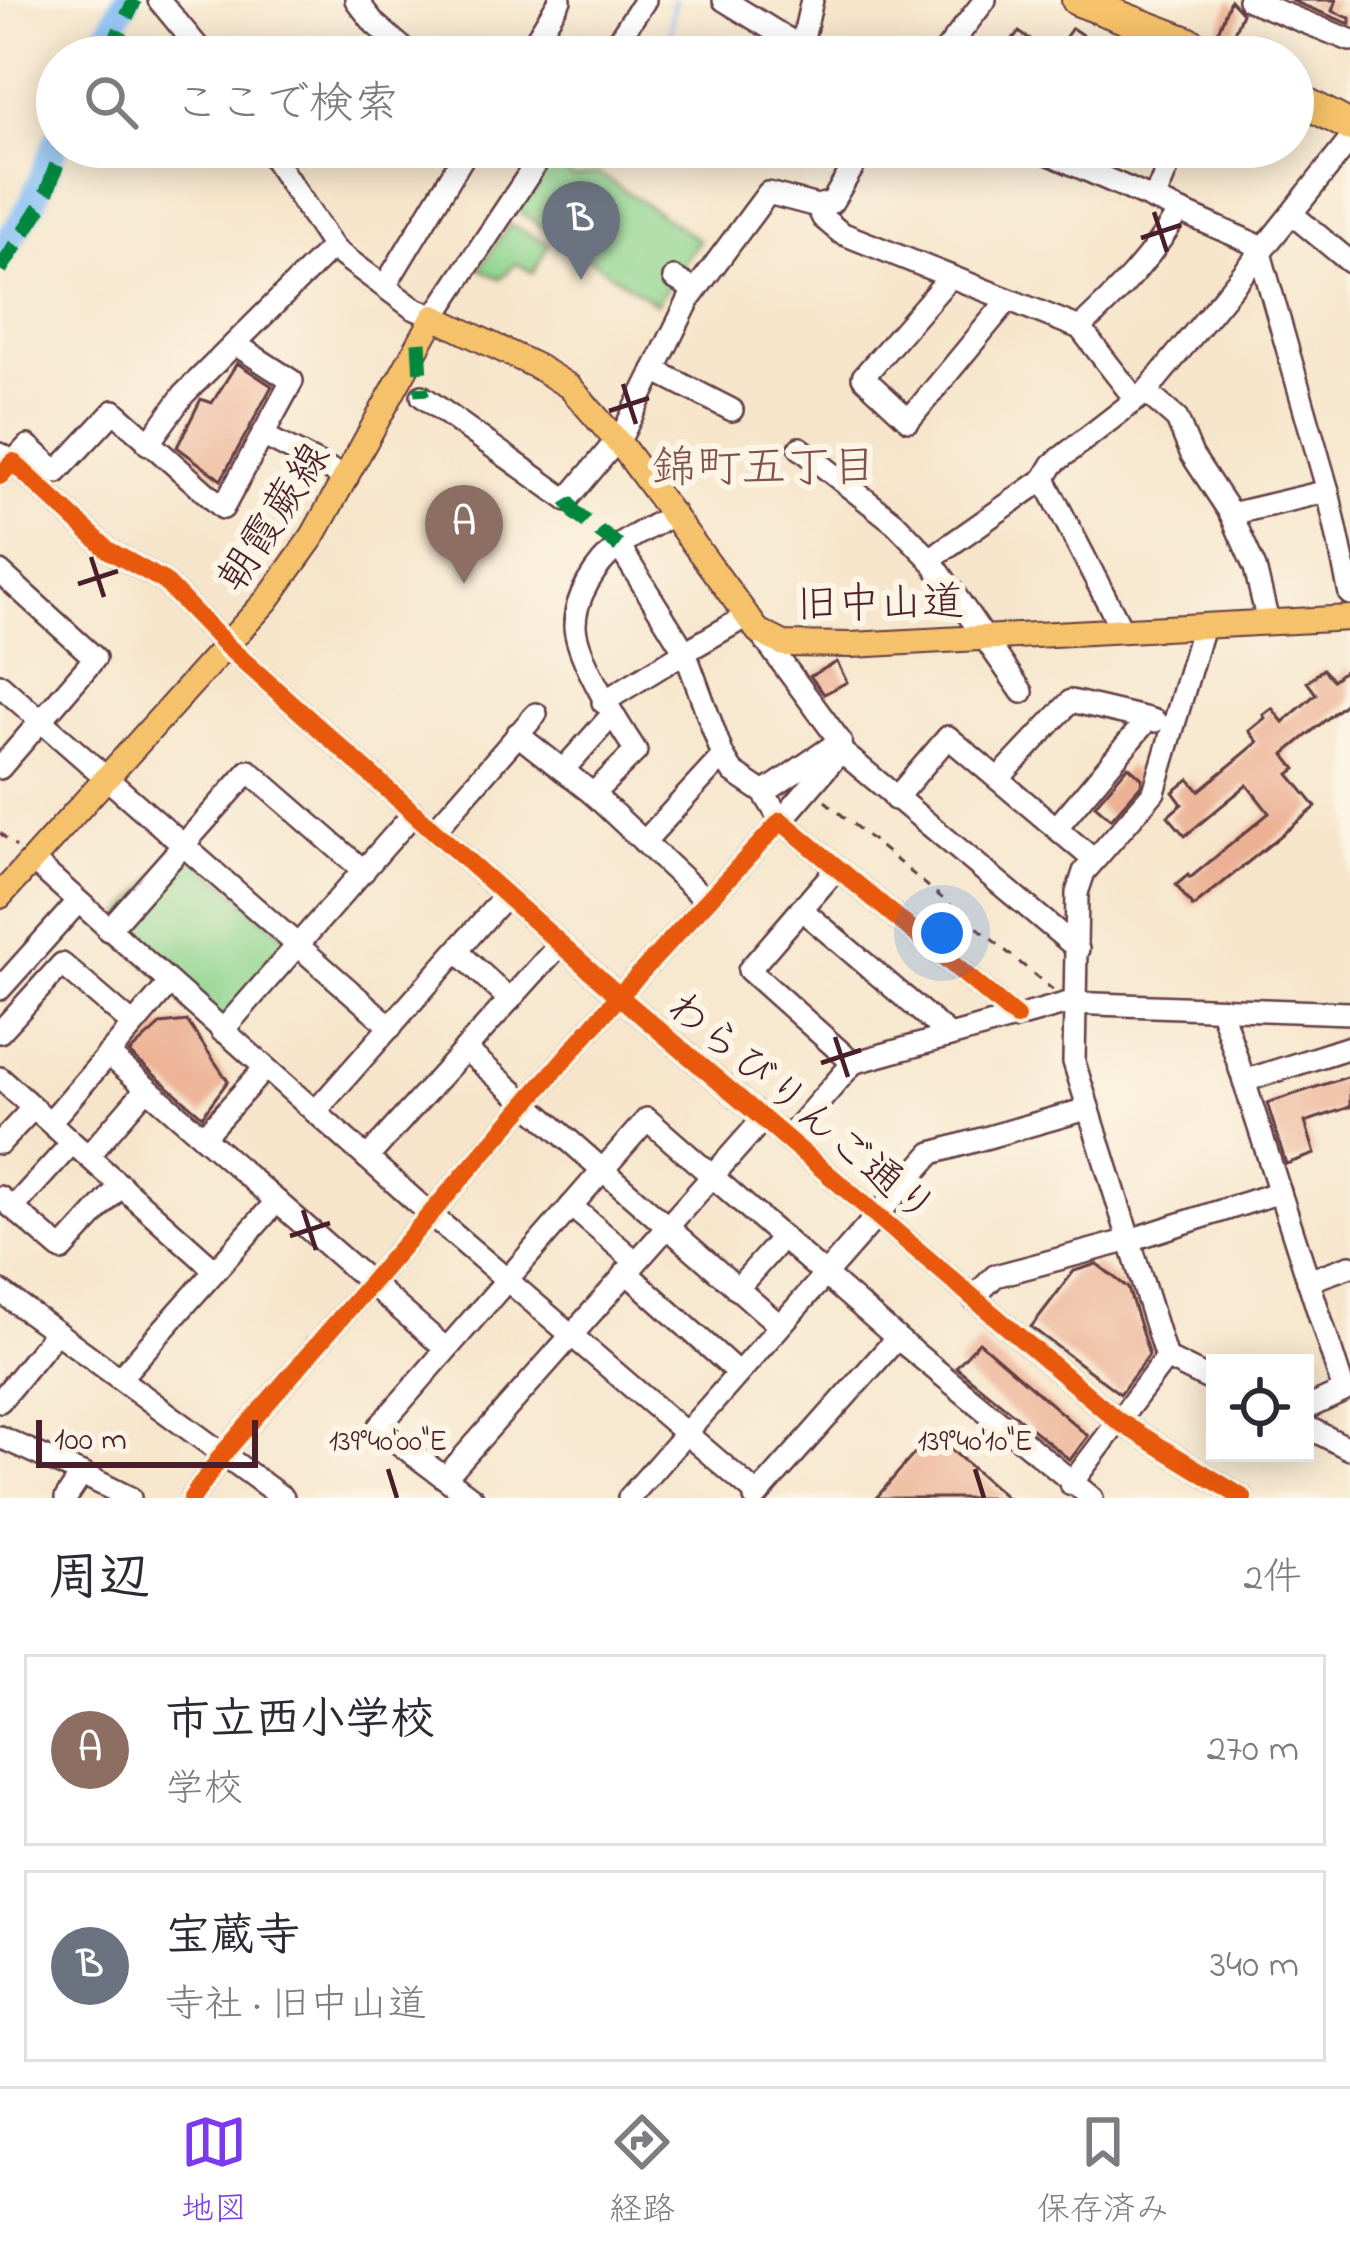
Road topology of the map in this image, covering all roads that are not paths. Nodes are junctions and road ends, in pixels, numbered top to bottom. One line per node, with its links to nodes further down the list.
1 (159, 0): 10 (street)
2 (356, 0): 11 (street)
3 (560, 0): 12 (street)
4 (645, 0): 13 (street)
5 (724, 0): 14 (street)
6 (812, 0): 15 (street)
7 (985, 0): 16 (street)
8 (1077, 0): 17 (highway)
9 (1249, 0): 18 (street)
10 (189, 36)
11 (389, 36)
12 (538, 36)
13 (621, 36)
14 (783, 36)
15 (810, 36)
16 (957, 36)
17 (1165, 36)
18 (1350, 40)
19 (1314, 107): 20 (highway)
20 (1350, 126)
21 (1350, 140): 31 (street)
22 (280, 168): 32 (street, 旧中山道)
23 (456, 168): 37 (street)
24 (533, 168): 40 (street)
25 (852, 168): 29 (street)
26 (1082, 168): 28 (street)
27 (1167, 168): 28 (street)
28 (1154, 200): 30 (street)
29 (817, 206): 35 (street); 38 (street)
30 (1179, 211): 33 (street); 41 (street)
31 (1292, 214): 33 (street); 34 (street)
32 (332, 247): 37 (street, 旧中山道); 42 (street)
33 (1258, 249): 45 (street); 54 (street)
34 (1350, 262)
35 (950, 277): 39 (street); 39 (street)
36 (674, 278): 38 (street)
37 (385, 286): 40 (street, 旧中山道)
38 (695, 290): 43 (street)
39 (1008, 300): 41 (street)
40 (434, 317): 48 (main road, 旧中山道); 52 (main road, 朝霞蕨線)
41 (1080, 328): 45 (street)
42 (235, 344): 47 (street); 49 (street)
43 (654, 370): 46 (street); 48 (street)
44 (422, 396): 48 (street)
45 (1141, 396): 53 (street); 56 (street)
46 (732, 410)
47 (262, 435): 49 (street); 52 (street)
48 (617, 440): 55 (main road, 旧中山道)
49 (148, 444): 51 (street)
50 (800, 448): 58 (street)
51 (4, 464): 68 (street, わらびりんご通り)
52 (347, 478): 68 (main road, 朝霞蕨線)
53 (1044, 479): 58 (street); 66 (street)
54 (1328, 491): 56 (street); 59 (street)
55 (674, 514): 57 (street); 64 (main road, 旧中山道)
56 (1231, 514): 63 (street)
57 (619, 546): 69 (street); 72 (street)
58 (930, 559): 67 (street)
59 (1347, 563): 61 (street)
60 (0, 572): 75 (street)
61 (1350, 594)
62 (1350, 618): 63 (main road, 旧中山道)
63 (1268, 622): 65 (main road, 旧中山道)
64 (752, 623): 67 (main road, 旧中山道); 69 (street); 78 (street)
65 (1203, 626): 66 (main road, 旧中山道); 76 (street)
66 (1122, 631): 67 (main road, 旧中山道)
67 (987, 639): 71 (street)
68 (228, 647): 82 (main road, 朝霞蕨線); 87 (street, わらびりんご通り)
69 (685, 652): 72 (street); 79 (street)
70 (0, 685): 75 (street)
71 (1022, 692)
72 (608, 708): 81 (street); 85 (street)
73 (536, 714): 77 (street)
74 (1148, 719): 76 (street); 83 (street); 89 (street)
75 (42, 721): 80 (street); 82 (street)
76 (1174, 725): 94 (street)
77 (518, 734): 81 (street); 90 (street)
78 (841, 746): 84 (street); 86 (street); 88 (street)
79 (724, 756): 84 (street); 91 (street)
80 (0, 768)
81 (563, 770): 85 (street)
82 (105, 776): 92 (street); 93 (main road, 朝霞蕨線)
83 (1000, 777): 86 (street); 89 (street)
84 (764, 793): 88 (street)
85 (593, 794): 91 (street)
86 (895, 799): 105 (street)
87 (414, 813): 90 (street, わらびりんご通り); 96 (street)
88 (781, 821): 95 (street); 99 (street)
89 (1057, 827): 94 (street)
90 (434, 831): 98 (street, わらびりんご通り)
91 (644, 842): 99 (street)
92 (182, 845): 96 (street); 102 (street); 104 (street)
93 (32, 860): 97 (main road, 朝霞蕨線); 100 (street)
94 (1094, 860): 105 (street)
95 (837, 868): 101 (street); 114 (street)
96 (364, 871): 104 (street)
97 (0, 896)
98 (506, 896): 103 (street, わらびりんご通り); 106 (street)
99 (705, 899): 109 (street)
100 (76, 903): 102 (street); 108 (street)
101 (801, 909): 119 (street); 123 (street)
102 (108, 930): 107 (street)
103 (560, 944): 109 (street, わらびりんご通り); 110 (street)
104 (298, 948): 116 (street); 117 (street)
105 (1078, 950): 111 (street)
106 (458, 952): 110 (street); 116 (street)
107 (169, 984): 115 (street); 117 (street)
108 (0, 989)
109 (619, 996): 128 (street); 132 (street, わらびりんご通り)
110 (510, 1000): 121 (street)
111 (1073, 1004): 112 (street); 114 (street); 129 (street)
112 (1225, 1009): 113 (street); 126 (street)
113 (1349, 1015)
114 (1016, 1017): 119 (street)
115 (133, 1025): 118 (street); 122 (street)
116 (391, 1027): 130 (street)
117 (222, 1031): 124 (street)
118 (0, 1032)
119 (950, 1036): 123 (street)
120 (1350, 1047): 126 (street)
121 (465, 1049): 128 (street); 137 (street)
122 (108, 1054): 127 (street); 131 (street)
123 (853, 1063): 134 (street)
124 (265, 1069): 130 (street); 133 (street)
125 (0, 1078): 131 (street)
126 (1244, 1082): 141 (street)
127 (147, 1088): 133 (street); 136 (street)
128 (526, 1103): 138 (street); 145 (street)
129 (1087, 1109): 146 (street); 149 (street)
130 (315, 1112): 137 (street)
131 (41, 1115): 135 (street); 136 (street)
132 (763, 1119): 134 (street, わらびりんご通り); 139 (street)
133 (203, 1137): 142 (street)
134 (787, 1139): 146 (street, わらびりんご通り)
135 (0, 1143)
136 (80, 1149): 140 (street); 143 (street)
137 (367, 1158): 145 (street)
138 (602, 1170): 139 (street); 144 (street); 147 (street)
139 (712, 1175): 147 (street); 148 (street)
140 (121, 1185): 143 (street); 152 (street)
141 (1280, 1192): 149 (street); 155 (street)
142 (277, 1201): 152 (street); 156 (street)
143 (7, 1203)
144 (572, 1205): 151 (street); 154 (street)
145 (430, 1214): 154 (street); 156 (street)
146 (876, 1215): 153 (street); 159 (street, わらびりんご通り)
147 (666, 1226): 151 (street); 157 (street)
148 (783, 1237): 153 (street); 157 (street)
149 (1130, 1240): 159 (street); 165 (street)
150 (1350, 1266): 155 (street)
151 (630, 1267): 162 (street); 166 (street)
152 (215, 1270): 167 (street)
153 (826, 1274): 160 (street); 163 (street)
154 (506, 1280): 162 (street); 164 (street)
155 (1308, 1281): 169 (street)
156 (370, 1284): 164 (street); 177 (street)
157 (737, 1288): 160 (street)
158 (0, 1291): 161 (street)
159 (973, 1298): 172 (street, わらびりんご通り)
160 (779, 1325): 166 (street)
161 (56, 1332): 167 (street); 170 (street)
162 (570, 1335): 174 (street); 179 (street)
163 (897, 1338): 180 (street); 181 (street)
164 (446, 1349): 179 (street)
165 (1166, 1358): 168 (street); 172 (street)
166 (738, 1373): 174 (street)
167 (120, 1378): 177 (street)
168 (1206, 1378)
169 (1347, 1390): 171 (street)
170 (0, 1401)
171 (1314, 1405)
172 (1118, 1421): 180 (street); 189 (street, わらびりんご通り)
173 (1314, 1431): 176 (street)
174 (686, 1433): 181 (street); 187 (street)
175 (0, 1437): 178 (street)
176 (1350, 1449)
177 (222, 1455): 184 (street); 185 (street)
178 (82, 1474): 182 (street); 183 (street)
179 (445, 1478): 186 (street)
180 (1071, 1484): 188 (street)
181 (756, 1497)
182 (66, 1498)
183 (130, 1498)
184 (192, 1498)
185 (283, 1498)
186 (472, 1498)
187 (629, 1498)
188 (1092, 1498)
189 (1243, 1498)

